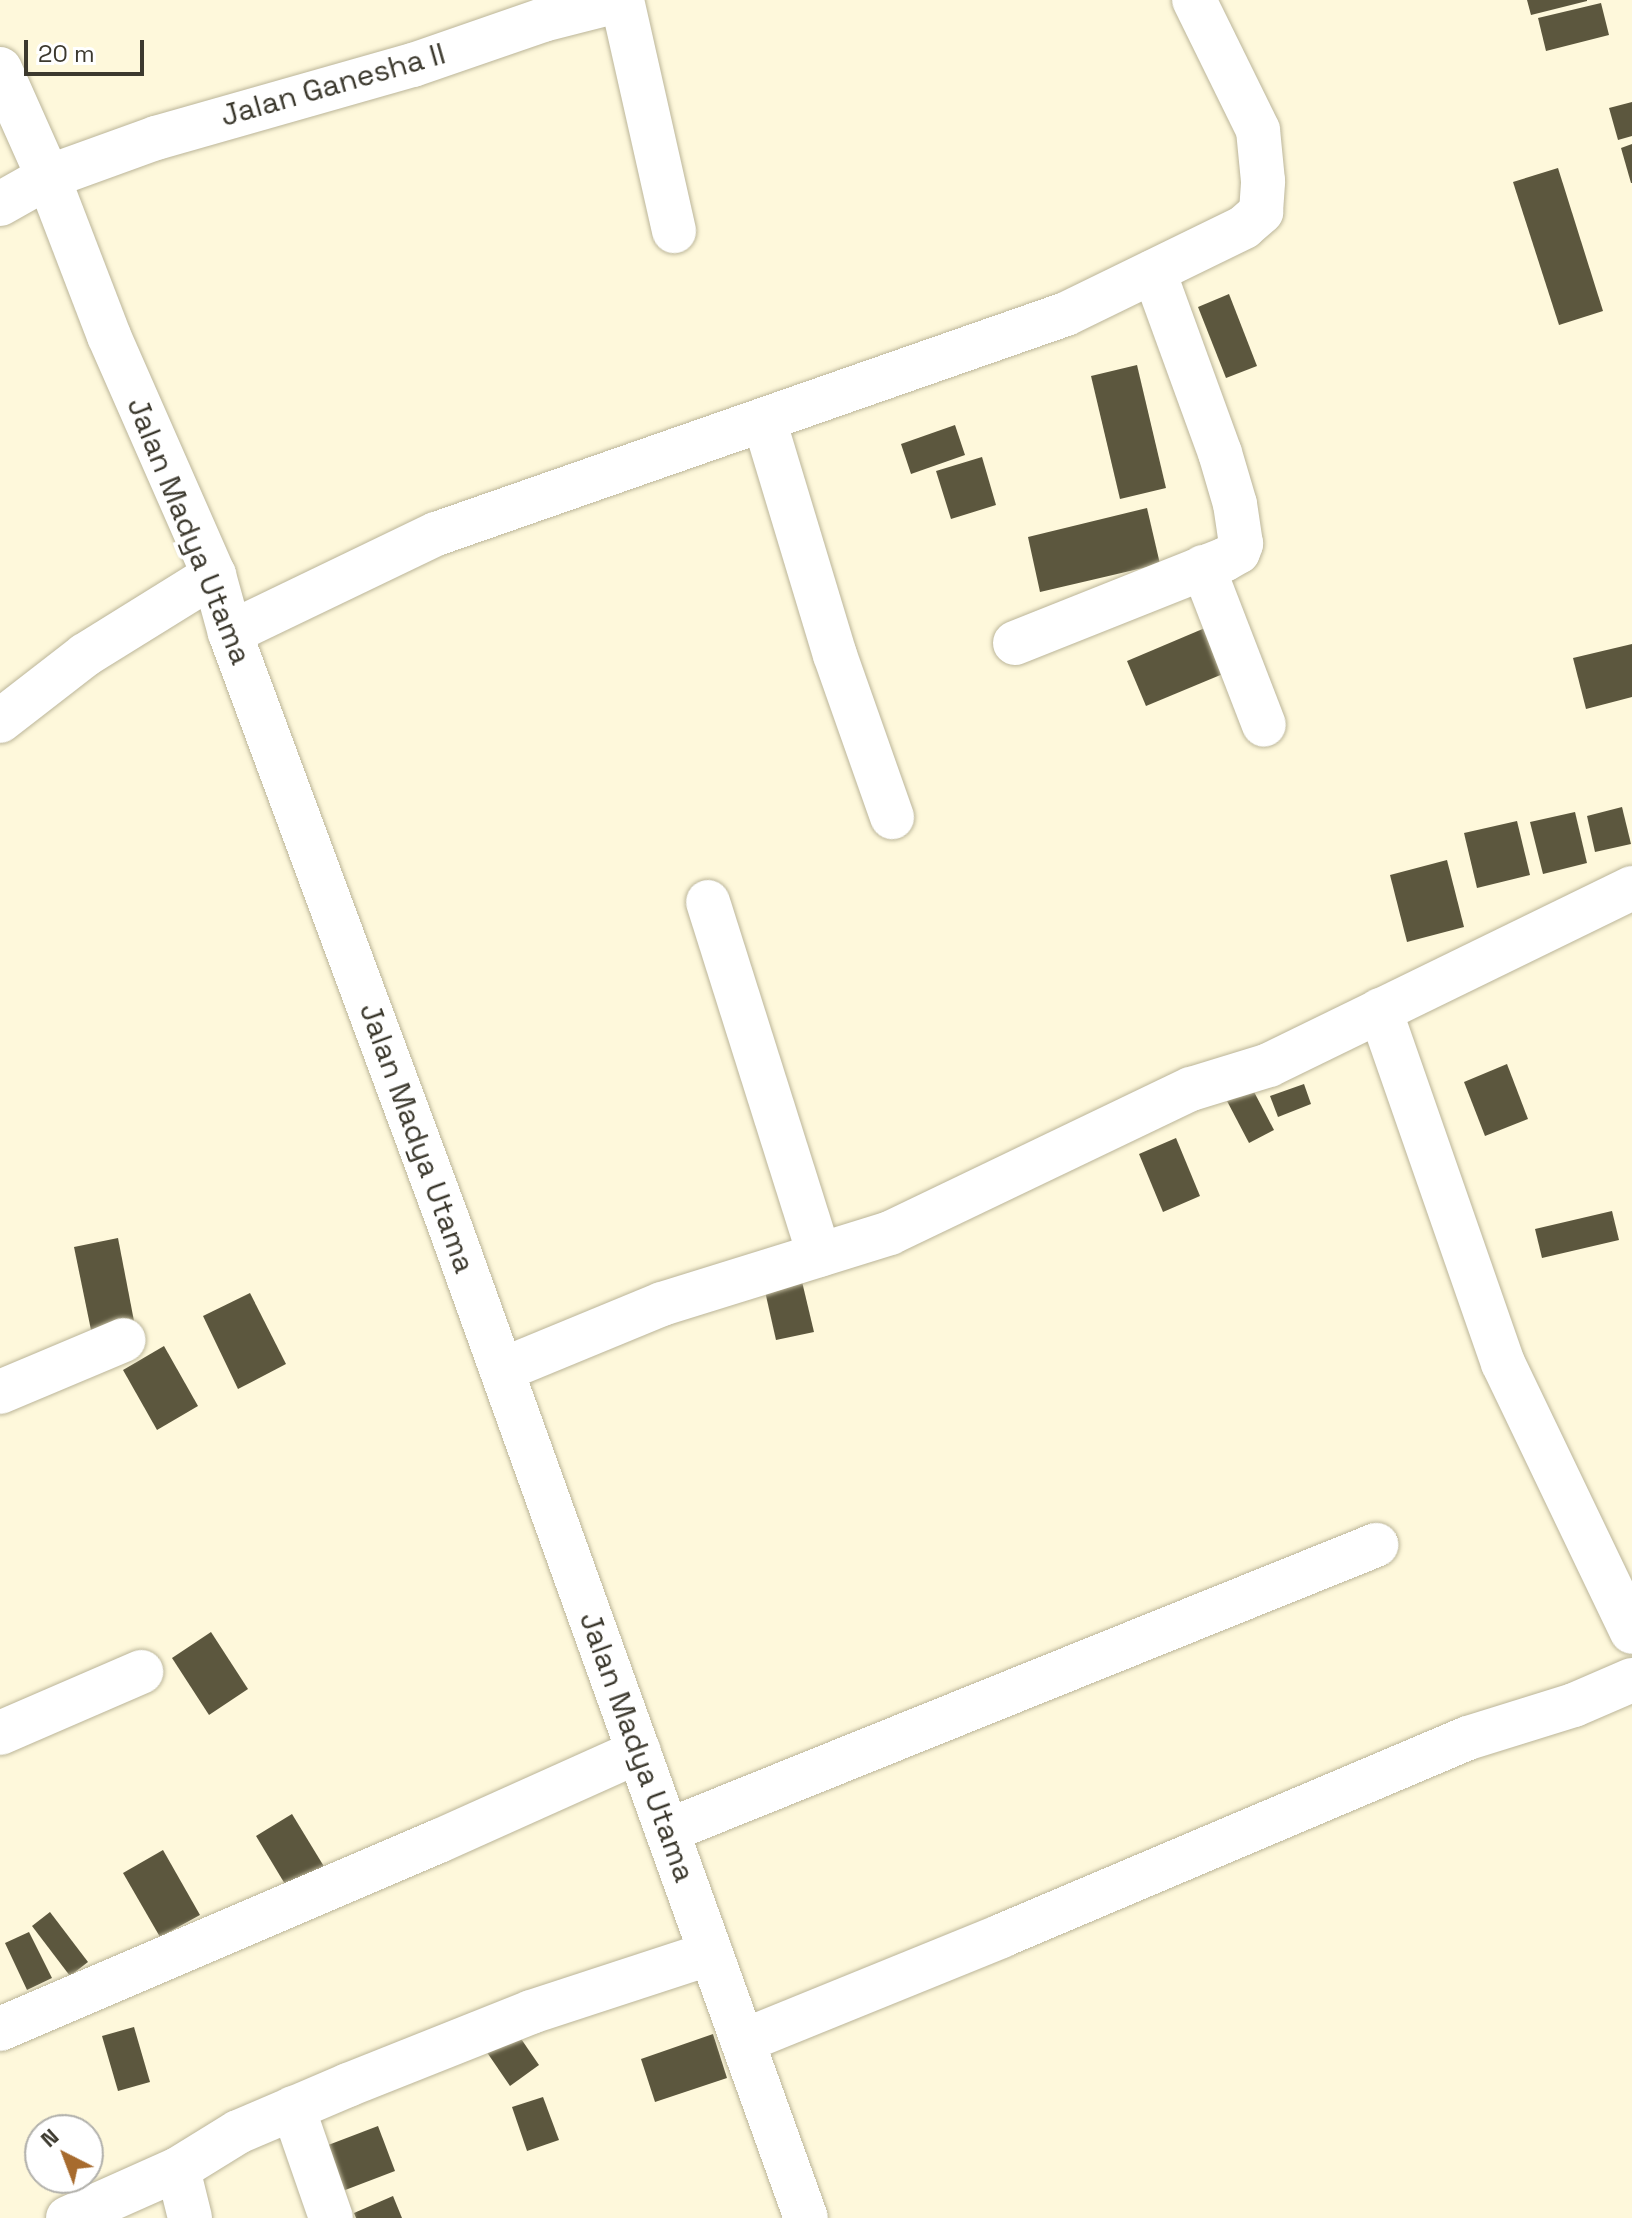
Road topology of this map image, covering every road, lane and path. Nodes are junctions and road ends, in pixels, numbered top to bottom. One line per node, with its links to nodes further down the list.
1 (621, 0): 3 (street, Jalan Ganesha II); 7 (street)
2 (1194, 0): 8 (street)
3 (539, 10): 5 (street, Jalan Ganesha II)
4 (0, 69): 5 (street, Jalan Madya Utama)
5 (48, 177): 6 (street, Jalan Ganesha II); 11 (street, Jalan Madya Utama)
6 (0, 204)
7 (674, 231)
8 (1154, 272): 9 (street); 10 (street)
9 (764, 420): 12 (street); 16 (street)
10 (1203, 567): 13 (street); 15 (street)
11 (214, 575): 12 (street, Jalan Madya Utama); 14 (street)
12 (230, 633): 22 (street, Jalan Madya Utama)
13 (1015, 643)
14 (0, 721)
15 (1264, 725)
16 (892, 817)
17 (1632, 888): 19 (street)
18 (708, 902): 20 (street)
19 (1375, 1012): 20 (street); 25 (street)
20 (819, 1255): 22 (street)
21 (124, 1340): 23 (street)
22 (502, 1370): 29 (street, Jalan Madya Utama)
23 (0, 1392)
24 (1376, 1545): 30 (street)
25 (1632, 1632)
26 (141, 1672): 28 (street)
27 (1618, 1686): 33 (street)
28 (0, 1733)
29 (639, 1751): 30 (street, Jalan Madya Utama); 32 (street)
30 (667, 1831): 31 (street, Jalan Madya Utama)
31 (711, 1953): 33 (street, Jalan Madya Utama); 34 (street)
32 (0, 2029)
33 (743, 2041): 39 (street, Jalan Madya Utama)
34 (293, 2108): 35 (street); 38 (street)
35 (178, 2169): 36 (street); 37 (street)
36 (68, 2218)
37 (190, 2218)
38 (331, 2218)
39 (806, 2218)

